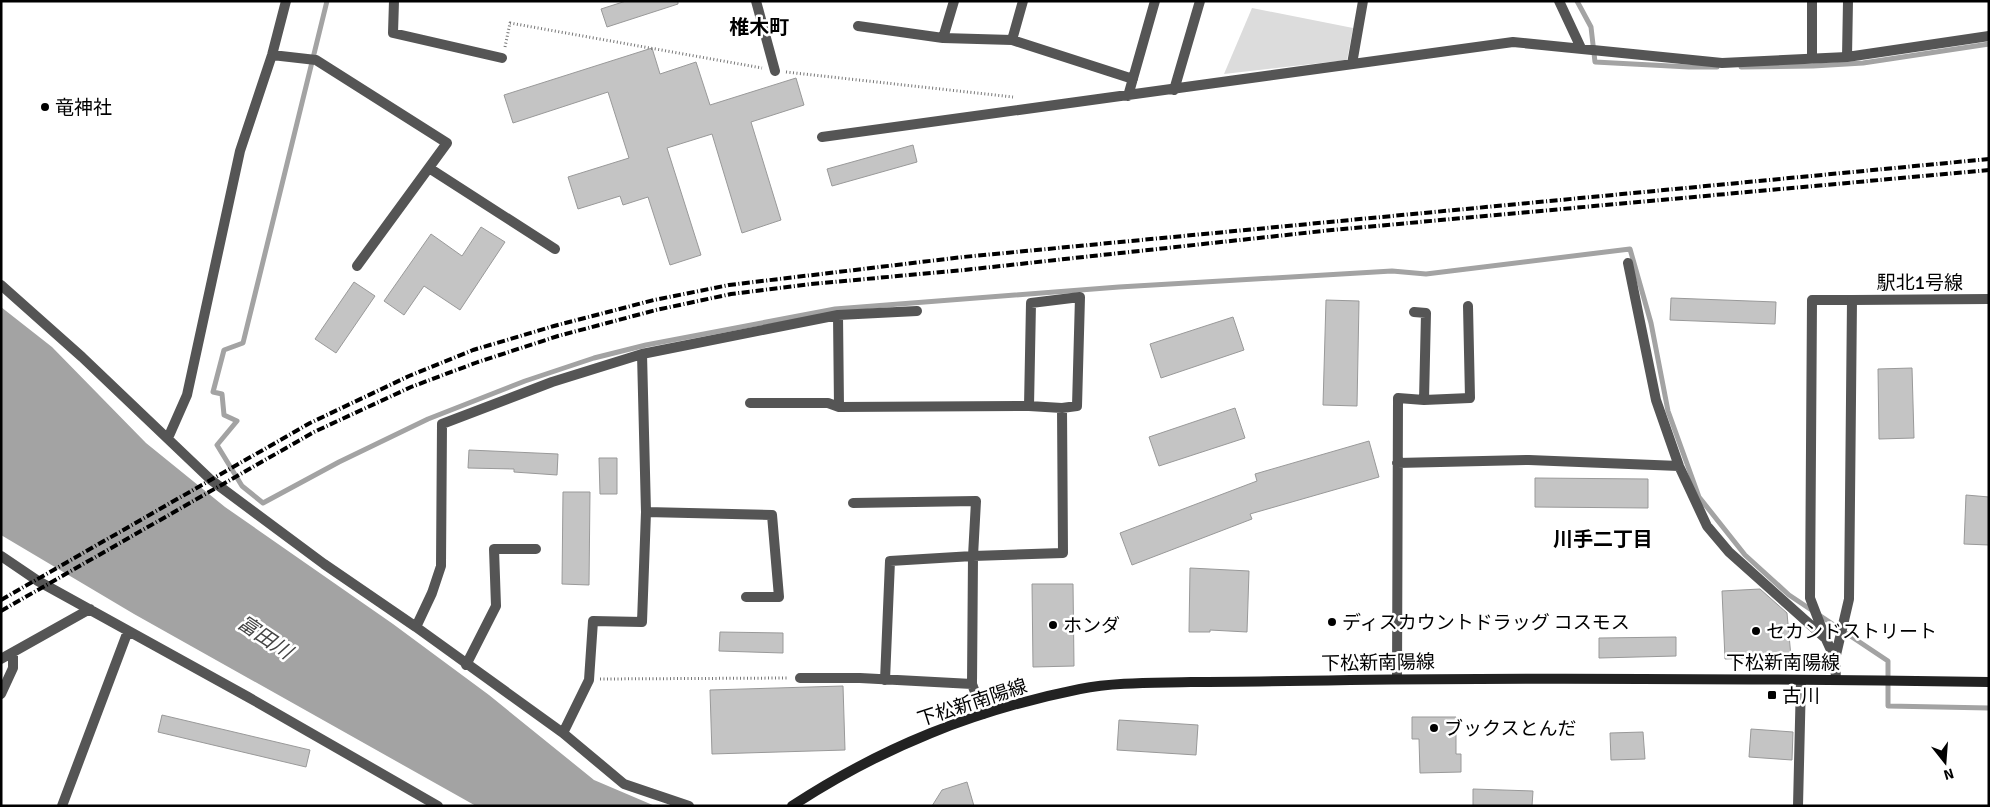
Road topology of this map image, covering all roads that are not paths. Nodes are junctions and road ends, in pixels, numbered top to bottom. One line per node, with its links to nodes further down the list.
1 (286, 1): 17 (street)
2 (394, 1): 19 (street)
3 (756, 1): 22 (street)
4 (954, 1): 14 (street)
5 (1023, 1): 15 (street)
6 (1155, 1): 23 (street)
7 (1200, 1): 24 (street)
8 (1363, 1): 21 (street)
9 (1560, 1): 16 (street)
10 (1812, 1): 20 (street)
11 (1848, 1): 18 (street)
12 (858, 26): 14 (street)
13 (1989, 36): 18 (street)
14 (943, 38): 15 (street)
15 (1012, 40): 23 (street)
16 (1582, 48): 20 (street); 21 (street)
17 (272, 55): 27 (street); 44 (street)
18 (1848, 57): 20 (street)
19 (502, 58)
20 (1812, 58)
21 (1352, 64): 24 (street)
22 (775, 71)
23 (1133, 78): 25 (street)
24 (1174, 90): 25 (street)
25 (1128, 96): 26 (street)
26 (822, 137)
27 (429, 168): 28 (street); 30 (street)
28 (555, 249)
29 (1628, 263): 46 (street)
30 (357, 266)
31 (1, 285): 44 (street)
32 (1989, 299): 33 (street, 駅北1号線)
33 (1852, 300): 56 (street, 駅北1号線); 59 (street)
34 (1468, 306): 39 (street)
35 (917, 311): 37 (street)
36 (1414, 312): 39 (street)
37 (838, 314): 38 (street); 42 (street)
38 (642, 354): 48 (street); 54 (street)
39 (1424, 400): 45 (street)
40 (750, 403): 42 (street)
41 (1029, 406): 42 (street); 43 (street); 43 (street)
42 (840, 407)
43 (1062, 408): 51 (street)
44 (168, 438): 54 (street)
45 (1397, 463): 46 (street); 62 (street)
46 (1679, 466): 56 (street)
47 (852, 503): 51 (street)
48 (646, 512): 52 (street); 70 (street)
49 (536, 549): 60 (street)
50 (1, 556): 53 (street)
51 (973, 556): 63 (street); 67 (street)
52 (746, 597)
53 (90, 609): 55 (street); 57 (street)
54 (416, 627): 60 (street)
55 (128, 632): 71 (street); 72 (street)
56 (1825, 637): 59 (street)
57 (13, 653): 58 (street); 68 (street)
58 (1, 659)
59 (1835, 659): 65 (street)
60 (466, 665): 70 (street)
61 (800, 678): 63 (street)
62 (1398, 679): 64 (main road, 下松新南陽線); 69 (main road, 下松新南陽線)
63 (885, 680): 67 (street)
64 (1801, 680): 65 (main road, 下松新南陽線); 75 (street)
65 (1836, 680): 66 (main road, 下松新南陽線)
66 (1989, 682)
67 (972, 684): 69 (street)
68 (1, 694)
69 (983, 714): 74 (main road, 下松新南陽線)
70 (563, 733): 73 (street)
71 (62, 806)
72 (438, 806)
73 (689, 806)
74 (792, 806)
75 (1798, 806)

